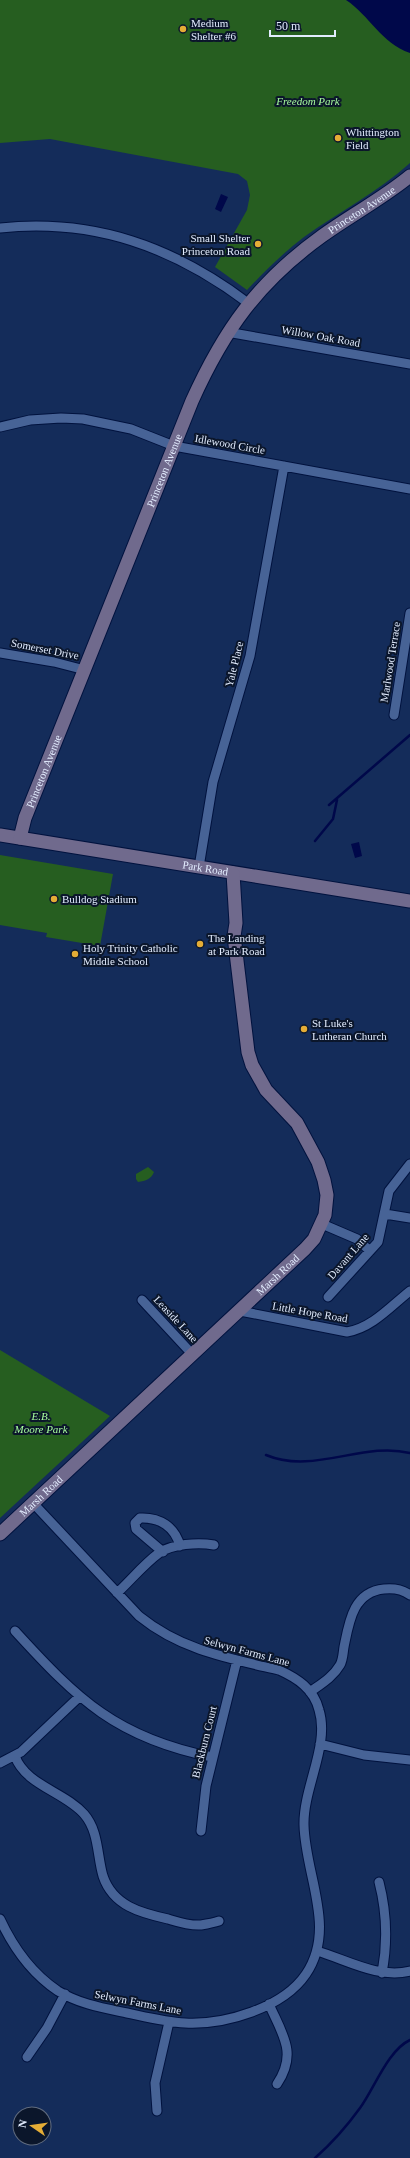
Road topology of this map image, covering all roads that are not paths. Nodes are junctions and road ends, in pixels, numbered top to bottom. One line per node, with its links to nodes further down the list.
1 (410, 176): 3 (street, Princeton Avenue)
2 (0, 228): 3 (street)
3 (248, 304): 4 (street, Princeton Avenue)
4 (227, 332): 5 (street, Willow Oak Road); 7 (street, Princeton Avenue)
5 (410, 364)
6 (0, 427): 7 (street, Idlewood Circle)
7 (174, 446): 8 (street, Idlewood Circle); 12 (street, Princeton Avenue)
8 (284, 466): 9 (street, Idlewood Circle); 16 (street, Yale Place)
9 (410, 489)
10 (410, 613): 13 (street, Marlwood Terrace)
11 (0, 653): 12 (street, Somerset Drive)
12 (85, 670): 15 (street, Princeton Avenue)
13 (394, 715)
14 (0, 835): 15 (street, Park Road)
15 (20, 838): 16 (street, Park Road)
16 (199, 867): 17 (street, Park Road)
17 (229, 872): 18 (street, Park Road); 22 (street, Marsh Road)
18 (410, 901)
19 (410, 1164): 20 (street, Davant Lane)
20 (385, 1214): 21 (street); 23 (street, Davant Lane)
21 (410, 1218)
22 (322, 1224): 23 (street); 27 (street, Marsh Road)
23 (370, 1251): 25 (street, Davant Lane)
24 (410, 1291): 27 (street, Little Hope Road)
25 (328, 1297)
26 (142, 1300): 28 (street, Leaside Lane)
27 (240, 1311): 28 (street, Marsh Road)
28 (193, 1355): 29 (street, Marsh Road)
29 (33, 1503): 30 (street, Marsh Road); 34 (street, Selwyn Farms Lane)
30 (0, 1534)
31 (214, 1545): 32 (street)
32 (180, 1546): 33 (street); 33 (street)
33 (163, 1552): 34 (street)
34 (117, 1593): 37 (street, Selwyn Farms Lane)
35 (410, 1595): 38 (street)
36 (15, 1631): 39 (street)
37 (237, 1660): 38 (street, Selwyn Farms Lane); 42 (street, Blackburn Court)
38 (310, 1692): 40 (street, Selwyn Farms Lane)
39 (79, 1697): 41 (street); 42 (street)
40 (320, 1744): 43 (street); 49 (street, Selwyn Farms Lane)
41 (15, 1756): 44 (street); 48 (street)
42 (212, 1757): 45 (street, Blackburn Court)
43 (410, 1760)
44 (0, 1763)
45 (201, 1831)
46 (379, 1882): 51 (street)
47 (0, 1919): 52 (street, Selwyn Farms Lane)
48 (219, 1921)
49 (317, 1951): 51 (street); 53 (street, Selwyn Farms Lane)
50 (410, 1971): 51 (street)
51 (382, 1973)
52 (65, 1994): 54 (street, Selwyn Farms Lane); 55 (street)
53 (269, 2004): 54 (street, Selwyn Farms Lane); 56 (street)
54 (169, 2022): 57 (street)
55 (27, 2057)
56 (277, 2084)
57 (157, 2111)

